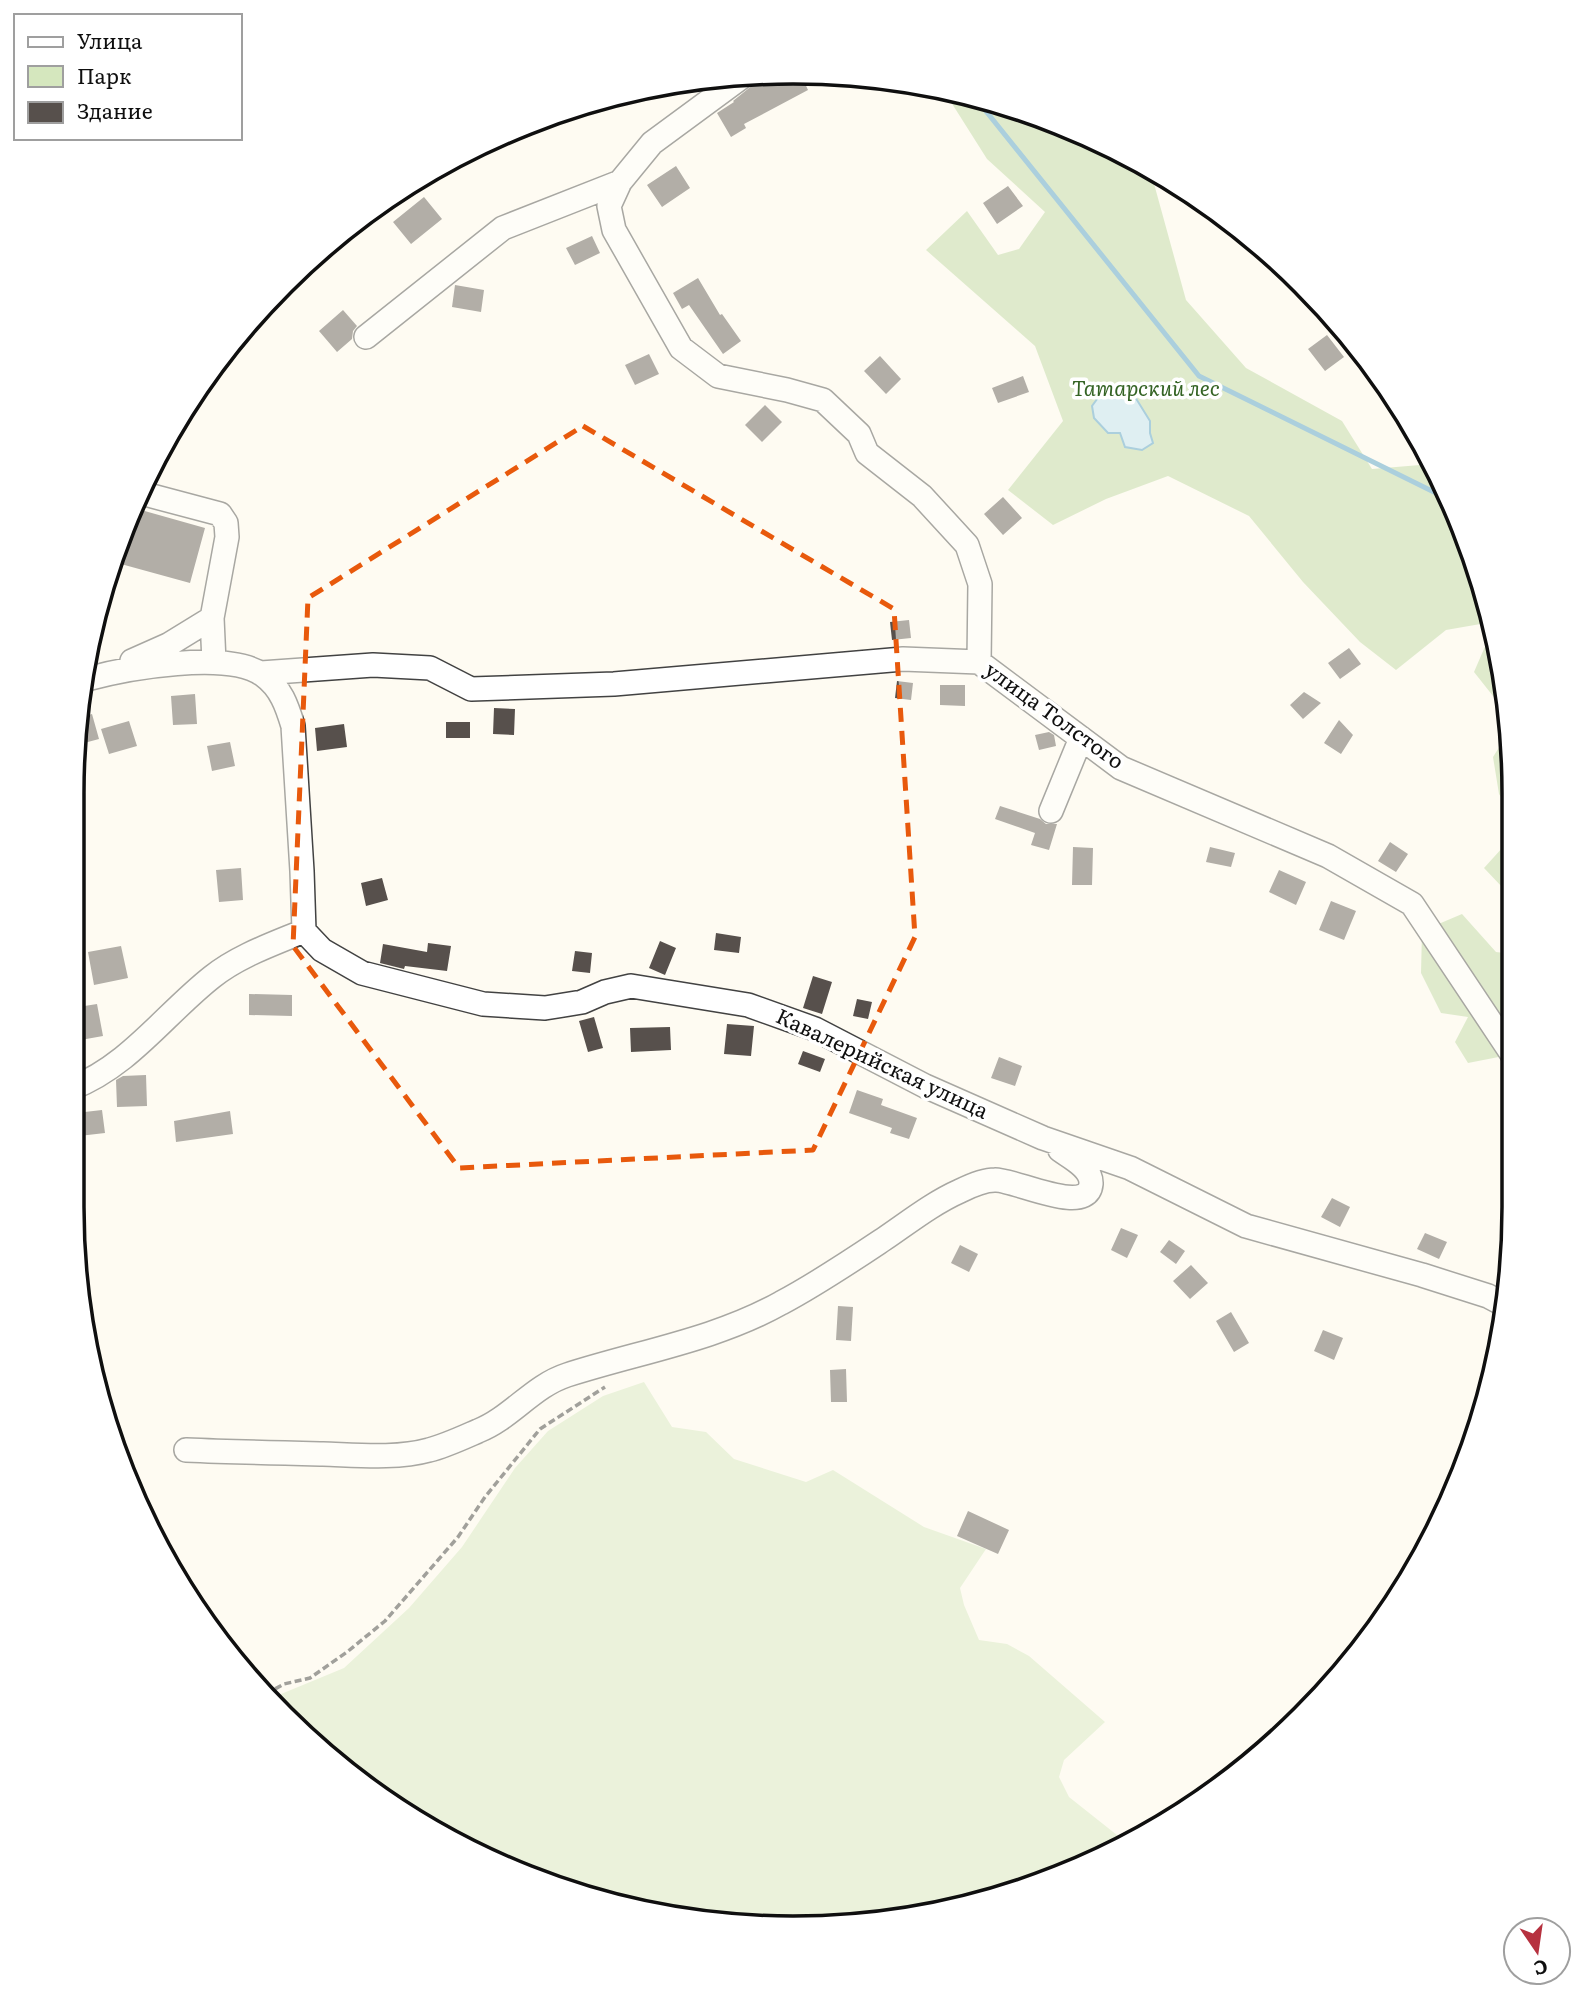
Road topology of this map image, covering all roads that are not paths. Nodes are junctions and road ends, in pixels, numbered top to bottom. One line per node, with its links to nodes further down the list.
1 (728, 88): 2 (street)
2 (620, 182): 3 (street); 7 (street, улица Толстого)
3 (366, 337)
4 (150, 495): 5 (street)
5 (212, 618): 6 (street); 9 (street)
6 (214, 662): 8 (street); 9 (street)
7 (979, 662): 8 (street); 10 (street, улица Толстого)
8 (261, 673): 12 (street)
9 (96, 676)
10 (1081, 738): 11 (street); 13 (street, улица Толстого)
11 (1051, 811)
12 (304, 931): 14 (street); 15 (street, Кавалерийская улица)
13 (1502, 1039)
14 (84, 1083)
15 (1043, 1138): 16 (street); 17 (street)
16 (1496, 1300)
17 (186, 1450)

